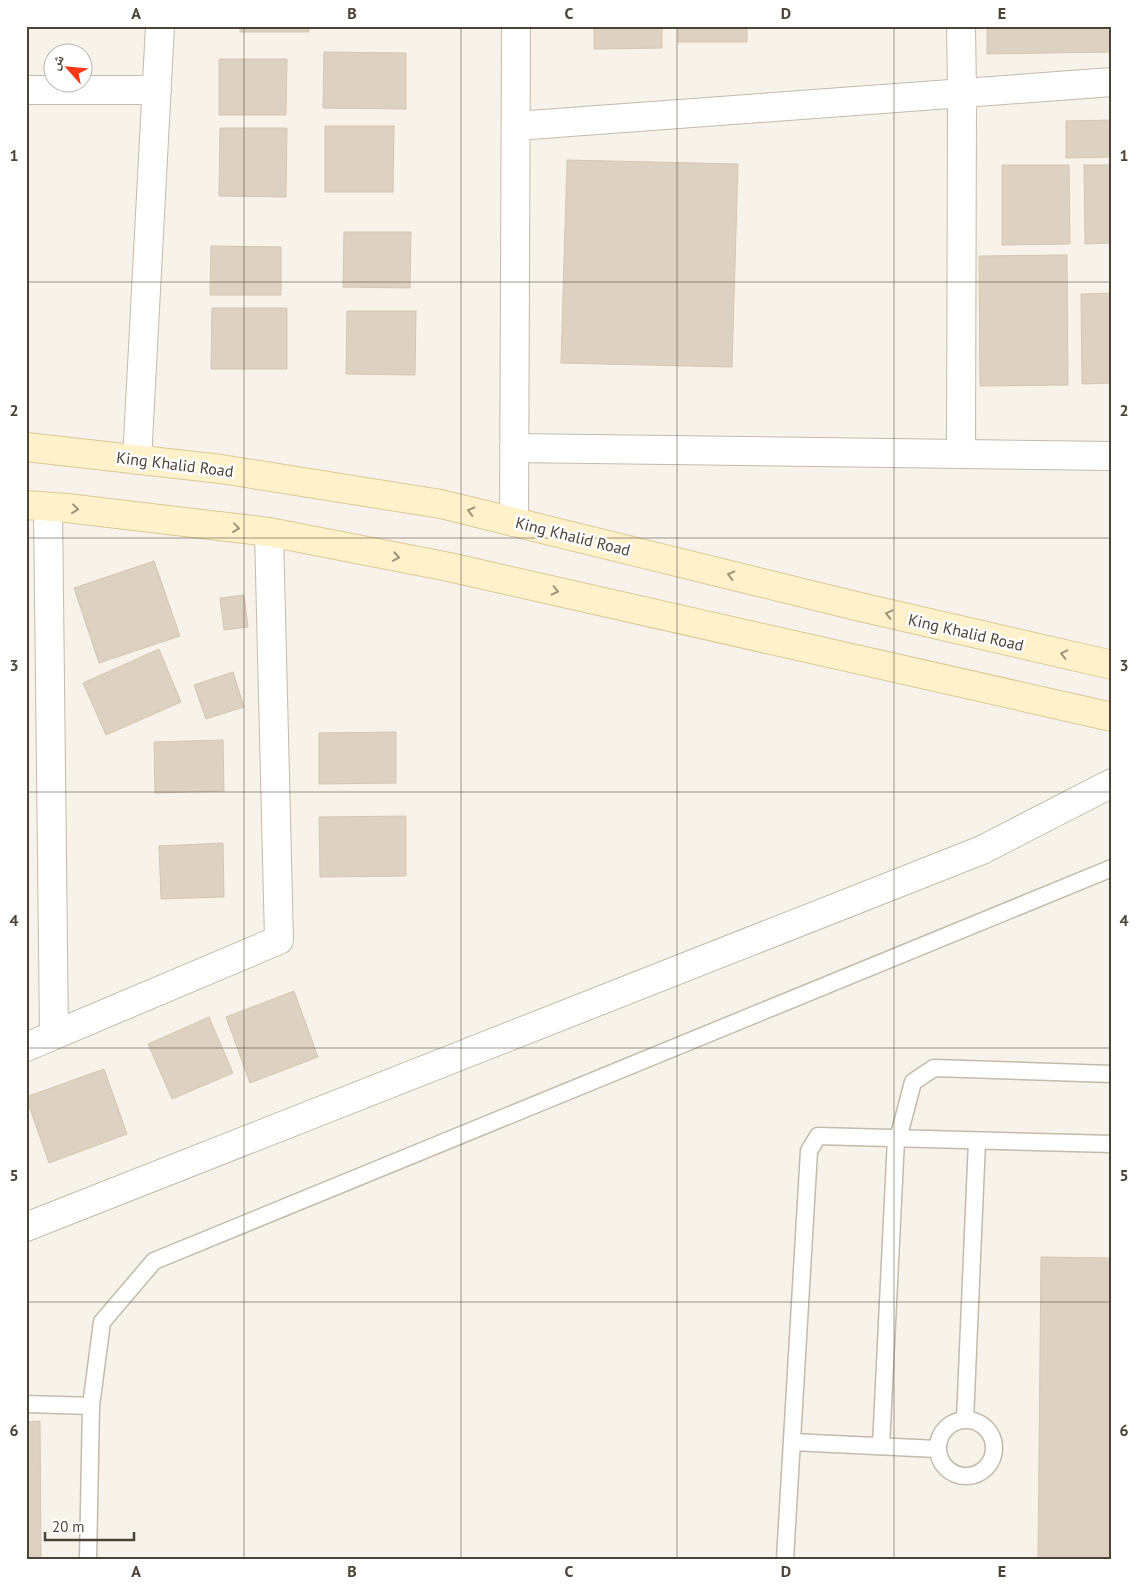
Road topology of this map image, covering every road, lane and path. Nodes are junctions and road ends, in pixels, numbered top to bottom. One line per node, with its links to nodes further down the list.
1 (160, 26): 6 (street)
2 (516, 26): 8 (street)
3 (961, 26): 7 (street)
4 (1112, 82): 7 (street)
5 (26, 90): 6 (street)
6 (157, 90): 13 (street)
7 (962, 93): 8 (street); 11 (street)
8 (516, 126): 10 (street)
9 (26, 447): 13 (main road, King Khalid Road)
10 (514, 448): 11 (street); 15 (street)
11 (960, 454): 12 (street)
12 (1112, 456)
13 (137, 460): 15 (main road, King Khalid Road, one-way to 13)
14 (37, 506): 16 (main road, one-way to 16); 21 (street)
15 (514, 522): 17 (main road, King Khalid Road, one-way to 15)
16 (269, 532): 18 (main road, one-way to 18); 21 (street)
17 (1112, 665)
18 (1112, 717)
19 (1112, 783): 27 (street)
20 (1112, 868): 29 (lane)
21 (54, 1035): 22 (street)
22 (26, 1046)
23 (1112, 1074): 24 (lane)
24 (897, 1139): 25 (lane); 31 (lane); 32 (lane)
25 (977, 1141): 26 (lane); 30 (lane)
26 (1112, 1144)
27 (26, 1226)
28 (26, 1404): 29 (lane)
29 (91, 1406): 34 (lane)
30 (966, 1420): 33 (lane); 33 (lane)
31 (792, 1442): 32 (lane); 35 (lane)
32 (881, 1446): 33 (lane)
33 (937, 1449)
34 (88, 1559)
35 (785, 1559)

